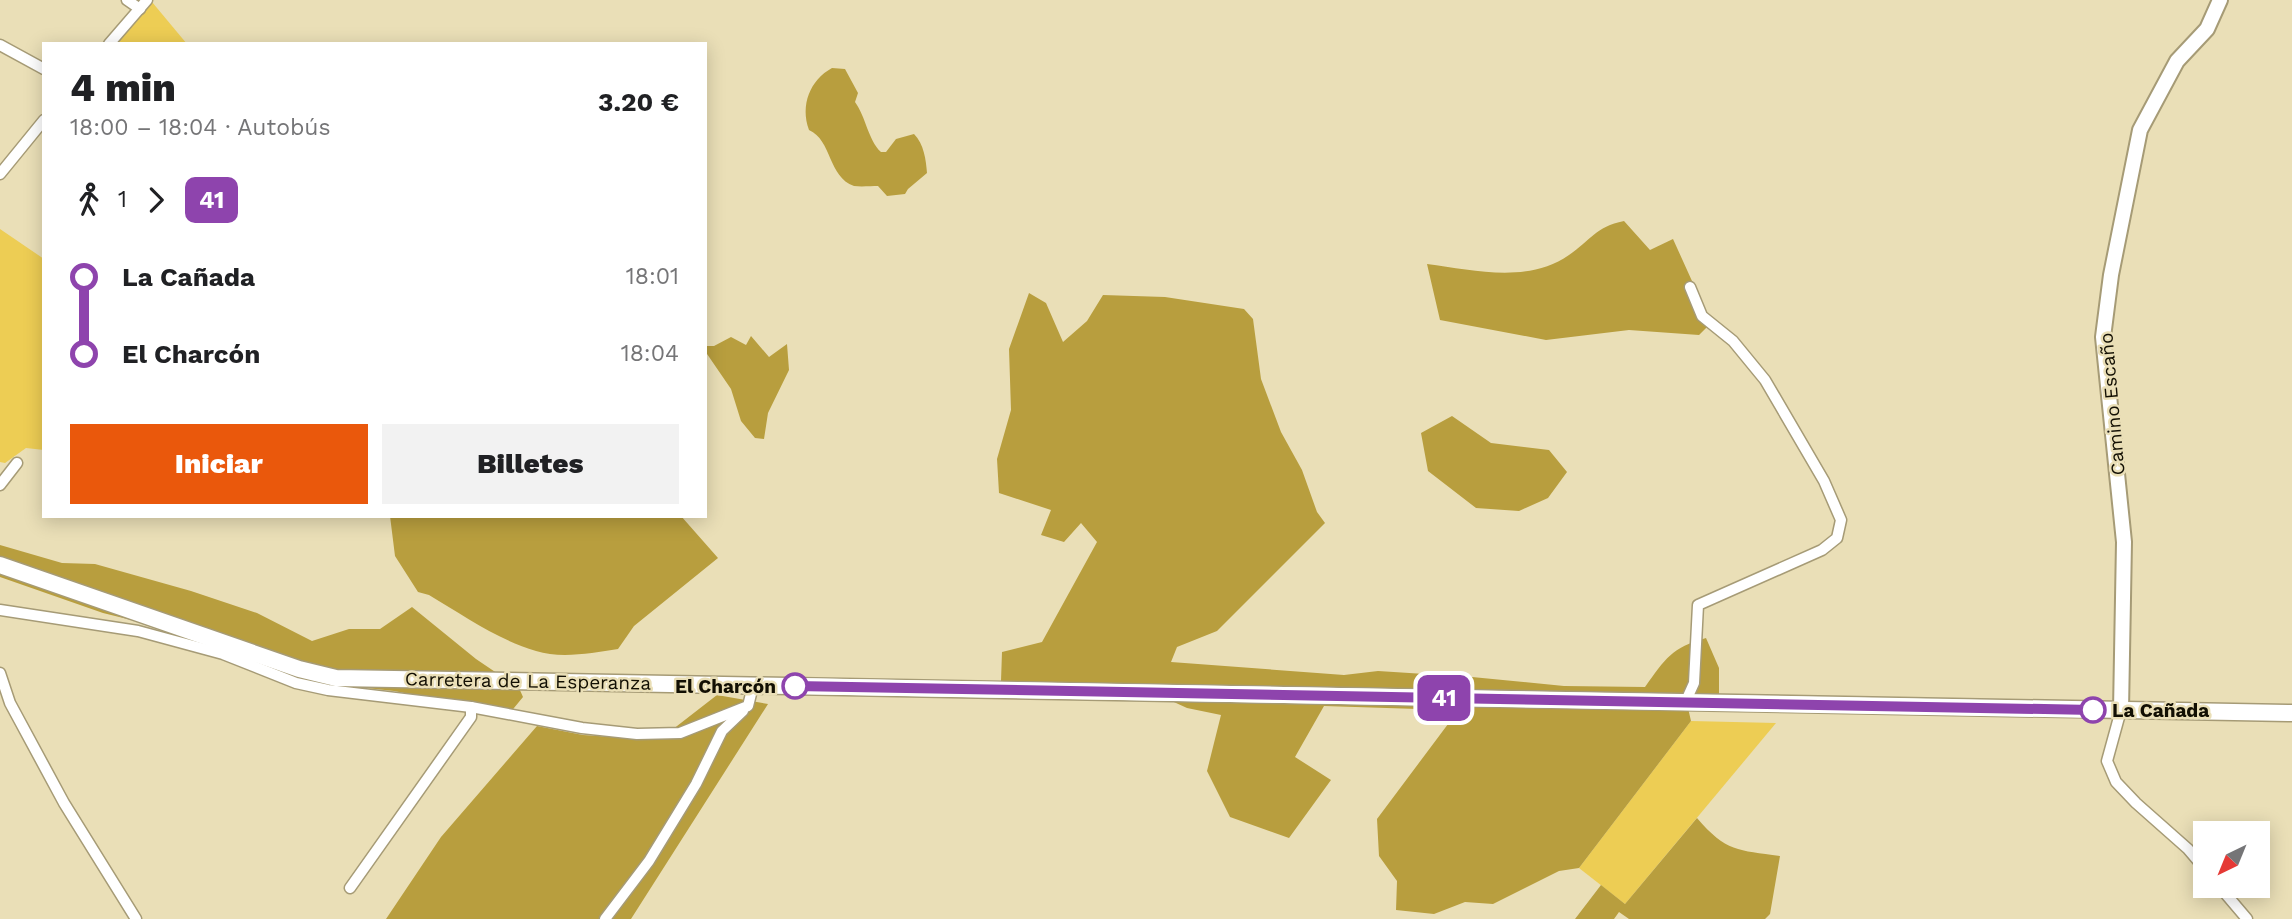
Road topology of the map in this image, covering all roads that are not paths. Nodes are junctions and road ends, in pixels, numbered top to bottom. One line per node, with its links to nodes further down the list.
1 (127, 0): 4 (street)
2 (147, 0): 4 (street)
3 (2220, 0): 20 (main road, Camino Escaño)
4 (140, 9): 5 (street)
5 (111, 42)
6 (0, 45): 7 (street)
7 (42, 68)
8 (42, 122): 9 (street)
9 (0, 174)
10 (1690, 287): 17 (street)
11 (17, 463): 12 (street)
12 (0, 485)
13 (0, 565): 16 (main road, Carretera de La Esperanza)
14 (0, 610): 19 (street)
15 (0, 673): 25 (street)
16 (753, 686): 17 (main road, Carretera de La Esperanza); 18 (street)
17 (1685, 703): 20 (main road, Carretera de La Esperanza)
18 (748, 706): 19 (street); 26 (street)
19 (471, 707): 23 (street)
20 (2120, 710): 21 (main road, Carretera de La Esperanza); 22 (street)
21 (2292, 713)
22 (2193, 856)
23 (350, 888)
24 (2229, 898): 27 (street)
25 (135, 919)
26 (605, 919)
27 (2247, 919)

